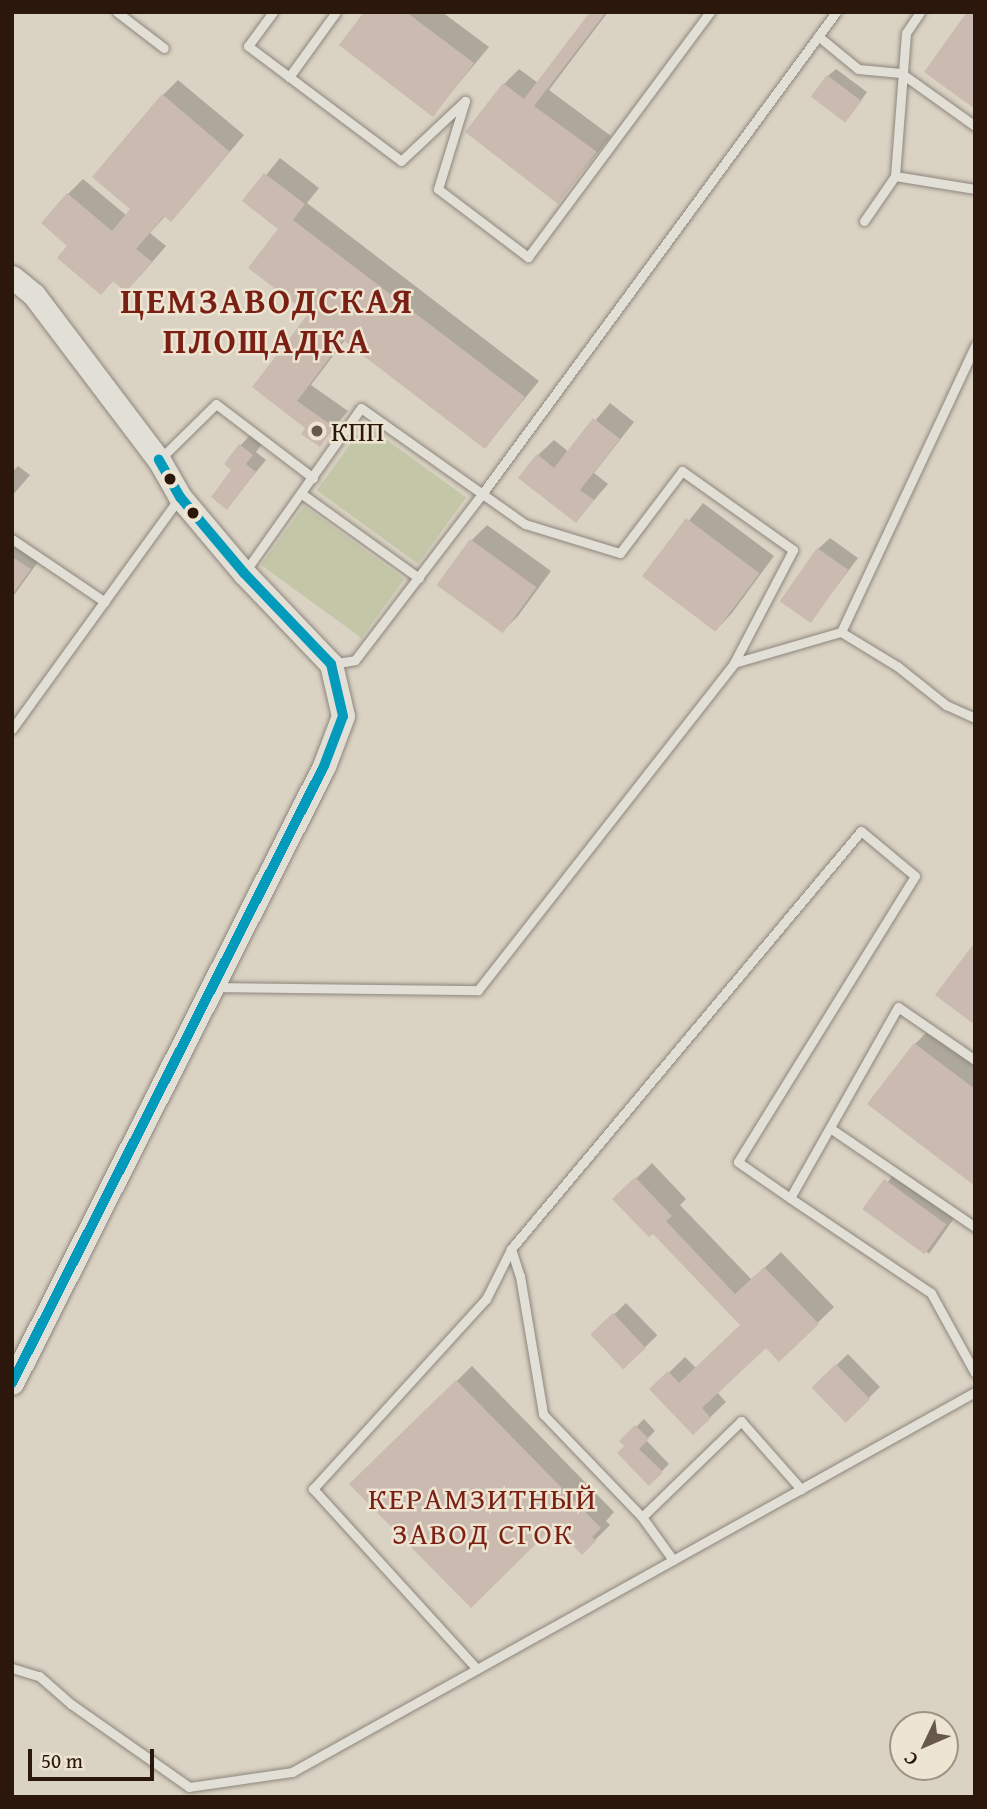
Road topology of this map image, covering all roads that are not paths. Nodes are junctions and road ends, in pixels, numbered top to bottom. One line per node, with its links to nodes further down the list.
1 (117, 12): 8 (lane)
2 (273, 12): 10 (lane)
3 (336, 12): 10 (lane)
4 (710, 12): 10 (lane)
5 (836, 12): 7 (lane)
6 (920, 12): 9 (lane)
7 (818, 36): 9 (lane); 20 (lane)
8 (164, 48)
9 (901, 73): 11 (lane); 12 (lane)
10 (289, 77)
11 (975, 126)
12 (895, 176): 13 (lane); 14 (lane)
13 (975, 189)
14 (864, 221)
15 (12, 276): 17 (street)
16 (975, 346): 26 (lane)
17 (159, 460): 18 (lane); 21 (street)
18 (313, 478): 19 (lane); 20 (lane)
19 (302, 494): 23 (lane); 24 (lane)
20 (482, 494): 24 (lane); 27 (lane)
21 (180, 496): 23 (street); 25 (lane)
22 (12, 539): 25 (lane)
23 (244, 573): 28 (street)
24 (419, 578): 28 (lane)
25 (105, 602): 30 (lane)
26 (841, 632): 27 (lane); 29 (lane)
27 (734, 663): 31 (lane)
28 (331, 664): 31 (street)
29 (975, 718)
30 (12, 729)
31 (210, 987): 38 (street)
32 (975, 1060): 33 (lane)
33 (830, 1128): 34 (lane); 35 (lane)
34 (790, 1198): 36 (lane); 37 (lane)
35 (975, 1227)
36 (511, 1248): 41 (lane); 44 (lane)
37 (975, 1373)
38 (12, 1383)
39 (975, 1392): 40 (lane)
40 (801, 1489): 41 (lane); 42 (lane)
41 (642, 1517): 42 (lane)
42 (673, 1560): 44 (lane)
43 (12, 1668): 44 (lane)
44 (477, 1669)

